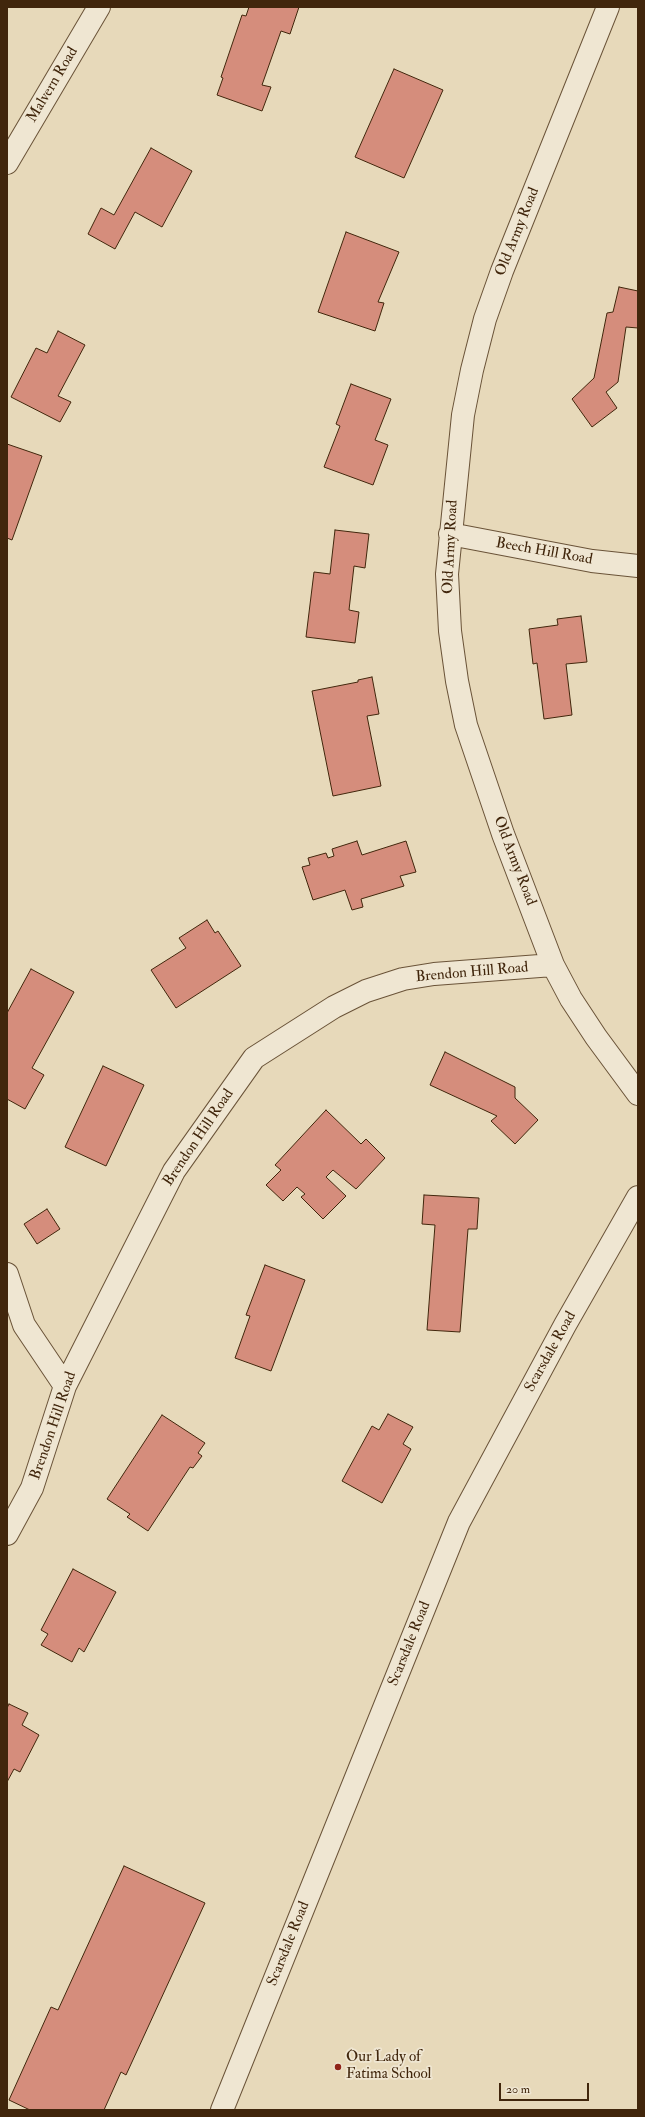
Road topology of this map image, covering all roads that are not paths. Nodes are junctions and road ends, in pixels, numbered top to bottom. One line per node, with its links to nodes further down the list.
1 (99, 7): 3 (street, Malvern Road)
2 (608, 7): 4 (street, Old Army Road)
3 (7, 162)
4 (450, 534): 5 (street, Beech Hill Road); 6 (street, Old Army Road)
5 (638, 566)
6 (553, 965): 7 (street, Old Army Road); 10 (street, Brendon Hill Road)
7 (638, 1094)
8 (638, 1196): 12 (street, Scarsdale Road)
9 (7, 1274): 10 (street)
10 (65, 1386): 11 (street, Brendon Hill Road)
11 (7, 1534)
12 (222, 2110)

